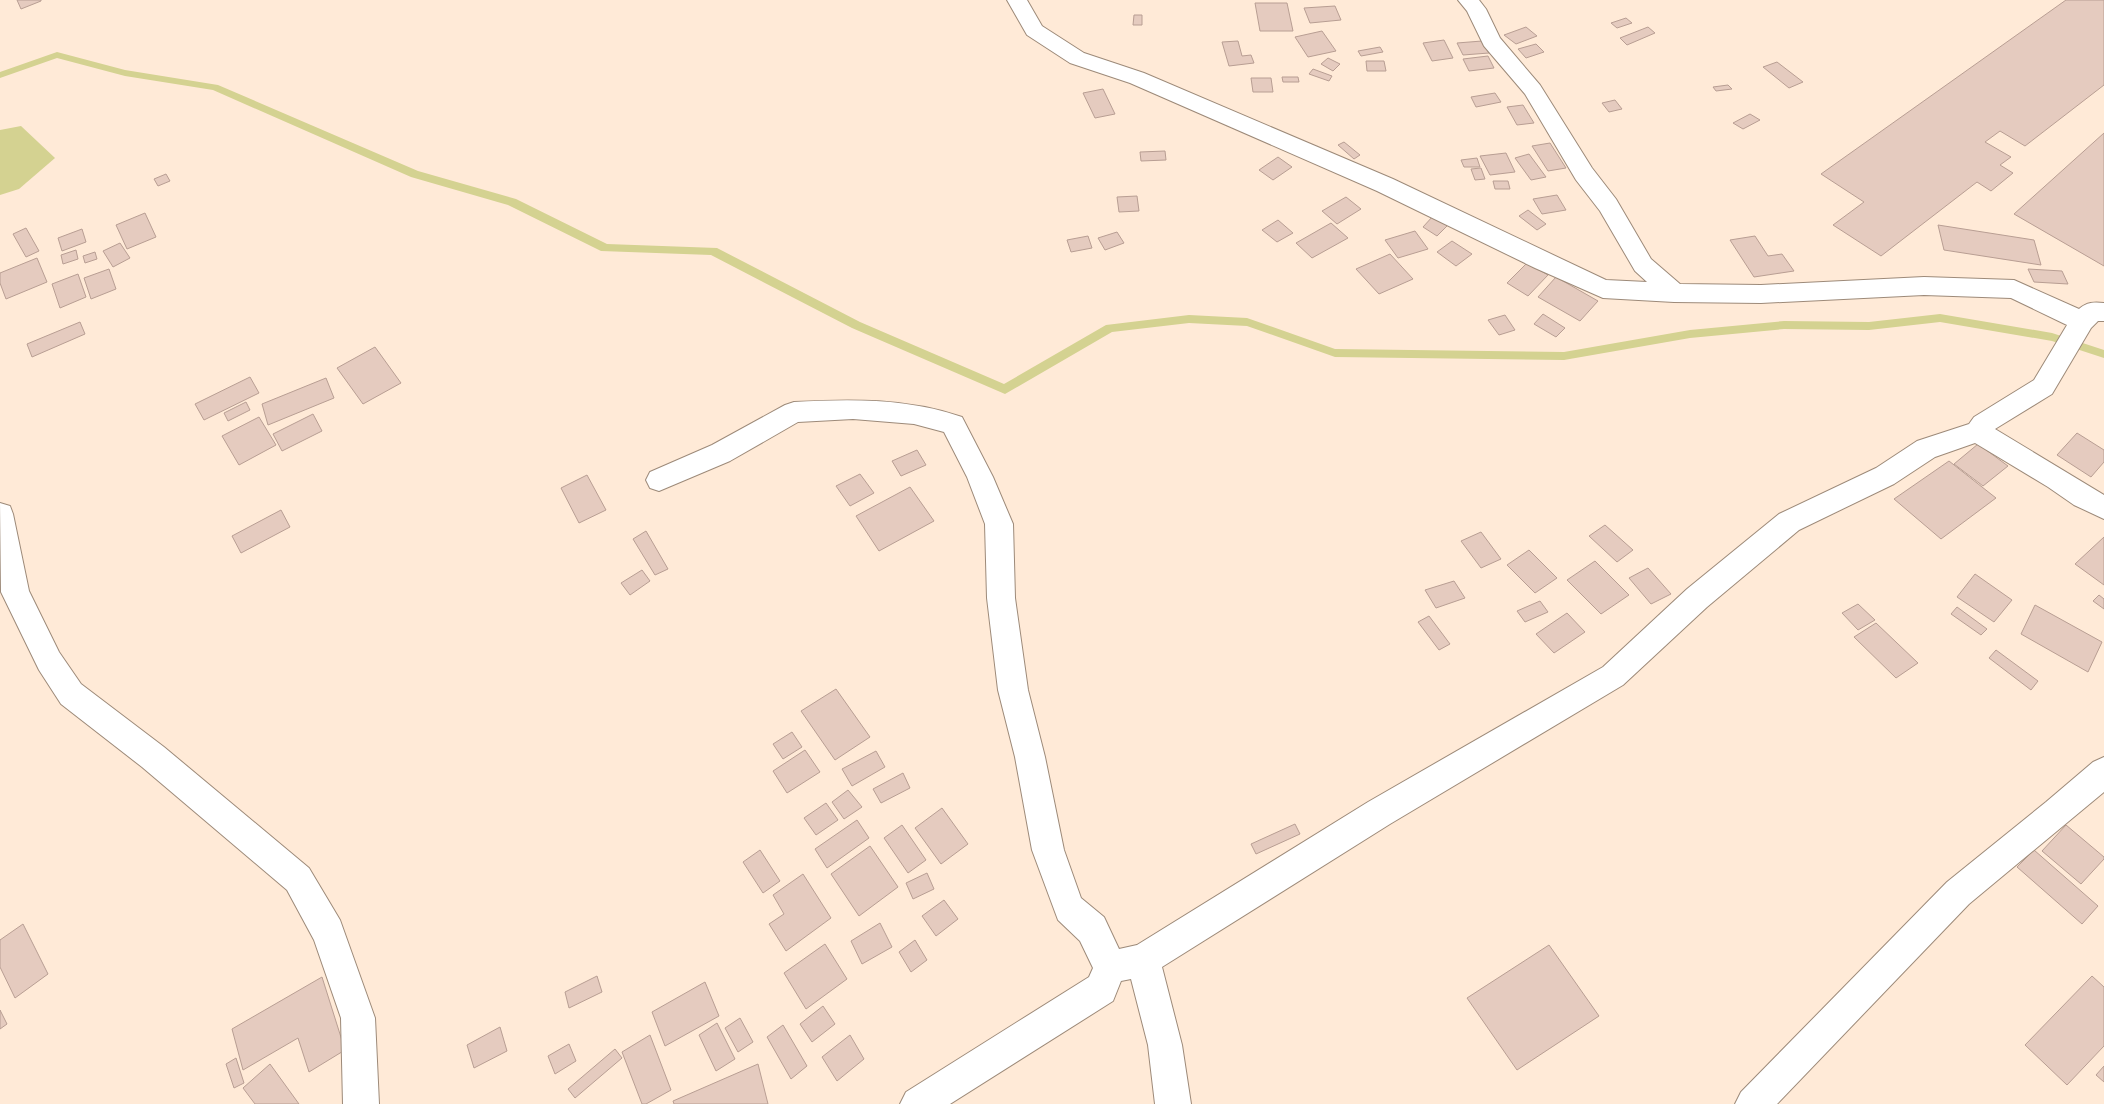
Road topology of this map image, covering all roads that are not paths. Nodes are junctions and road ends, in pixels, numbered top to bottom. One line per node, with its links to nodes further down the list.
1 (1017, 0): 3 (street)
2 (1468, 0): 3 (street)
3 (1674, 293): 4 (street)
4 (2093, 316): 5 (street)
5 (1978, 432): 7 (street); 10 (street)
6 (659, 480): 11 (street)
7 (2104, 508)
8 (0, 514): 12 (street)
9 (2104, 772): 15 (street)
10 (1143, 960): 11 (street); 14 (street)
11 (1110, 967): 13 (street)
12 (361, 1104)
13 (918, 1104)
14 (1173, 1104)
15 (1753, 1104)

